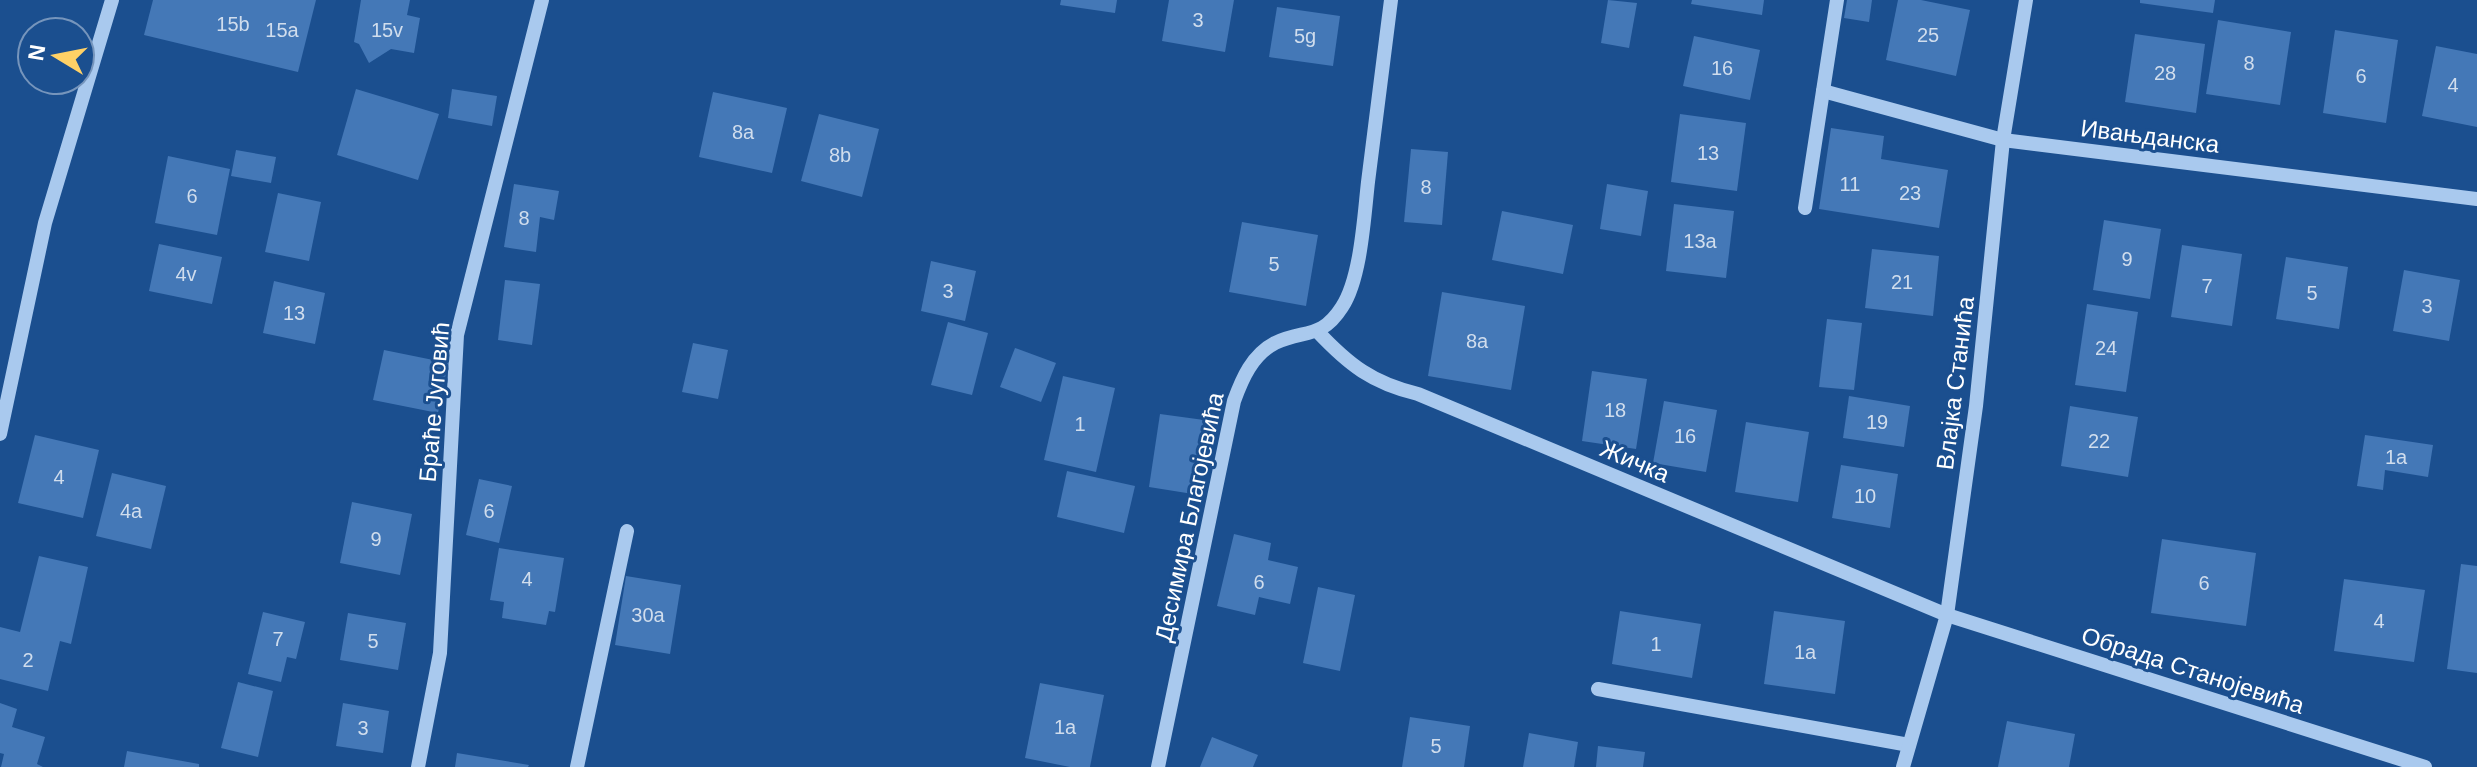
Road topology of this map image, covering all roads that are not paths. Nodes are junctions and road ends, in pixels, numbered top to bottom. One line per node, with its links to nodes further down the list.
1 (112, 0): 11 (street)
2 (542, 0): 17 (street, Браће Југовић)
3 (1391, 0): 10 (street, Десимира Благојевића)
4 (1837, 0): 6 (street)
5 (2026, 0): 7 (street, Влајка Станића)
6 (1823, 91): 7 (street, Ивањданска); 9 (street)
7 (2003, 140): 8 (street, Ивањданска); 14 (street, Влајка Станића)
8 (2477, 199)
9 (1805, 208)
10 (1317, 331): 14 (street, Жичка); 19 (street, Десимира Благојевића)
11 (5, 380): 12 (street)
12 (0, 434)
13 (627, 531): 18 (street)
14 (1947, 615): 16 (street, Влајка Станића); 21 (street, Обрада Станојевића)
15 (1598, 689): 16 (street)
16 (1909, 745): 20 (street, Влајка Станића)
17 (418, 767)
18 (577, 767)
19 (1158, 767)
20 (1903, 767)
21 (2425, 767)

